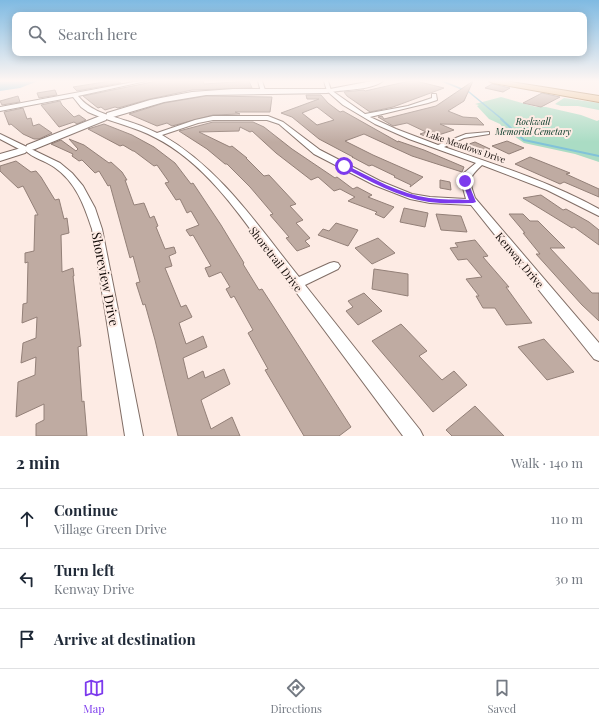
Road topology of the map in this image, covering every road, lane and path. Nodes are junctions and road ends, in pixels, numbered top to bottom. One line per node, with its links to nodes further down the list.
1 (40, 101): 6 (street)
2 (78, 101): 7 (street, Shoretrail Drive)
3 (156, 101): 7 (street)
4 (342, 101): 8 (street, Lake Meadows Drive)
5 (429, 101): 8 (street)
6 (0, 109)
7 (107, 116): 10 (street, Shoretrail Drive); 13 (street)
8 (364, 116): 12 (street, Lake Meadows Drive)
9 (487, 133): 12 (street)
10 (156, 135): 16 (street); 19 (street, Shoretrail Drive)
11 (0, 136): 13 (street, Shoreview Drive)
12 (439, 147): 15 (street, Lake Meadows Drive)
13 (26, 149): 14 (street); 21 (street, Shoreview Drive)
14 (0, 158)
15 (481, 162): 16 (street, Kenway Drive); 17 (street, Lake Meadows Drive)
16 (473, 202): 20 (street, Kenway Drive)
17 (599, 213)
18 (334, 266): 19 (street)
19 (295, 284): 22 (street, Shoretrail Drive)
20 (599, 354)
21 (134, 436)
22 (414, 436)

